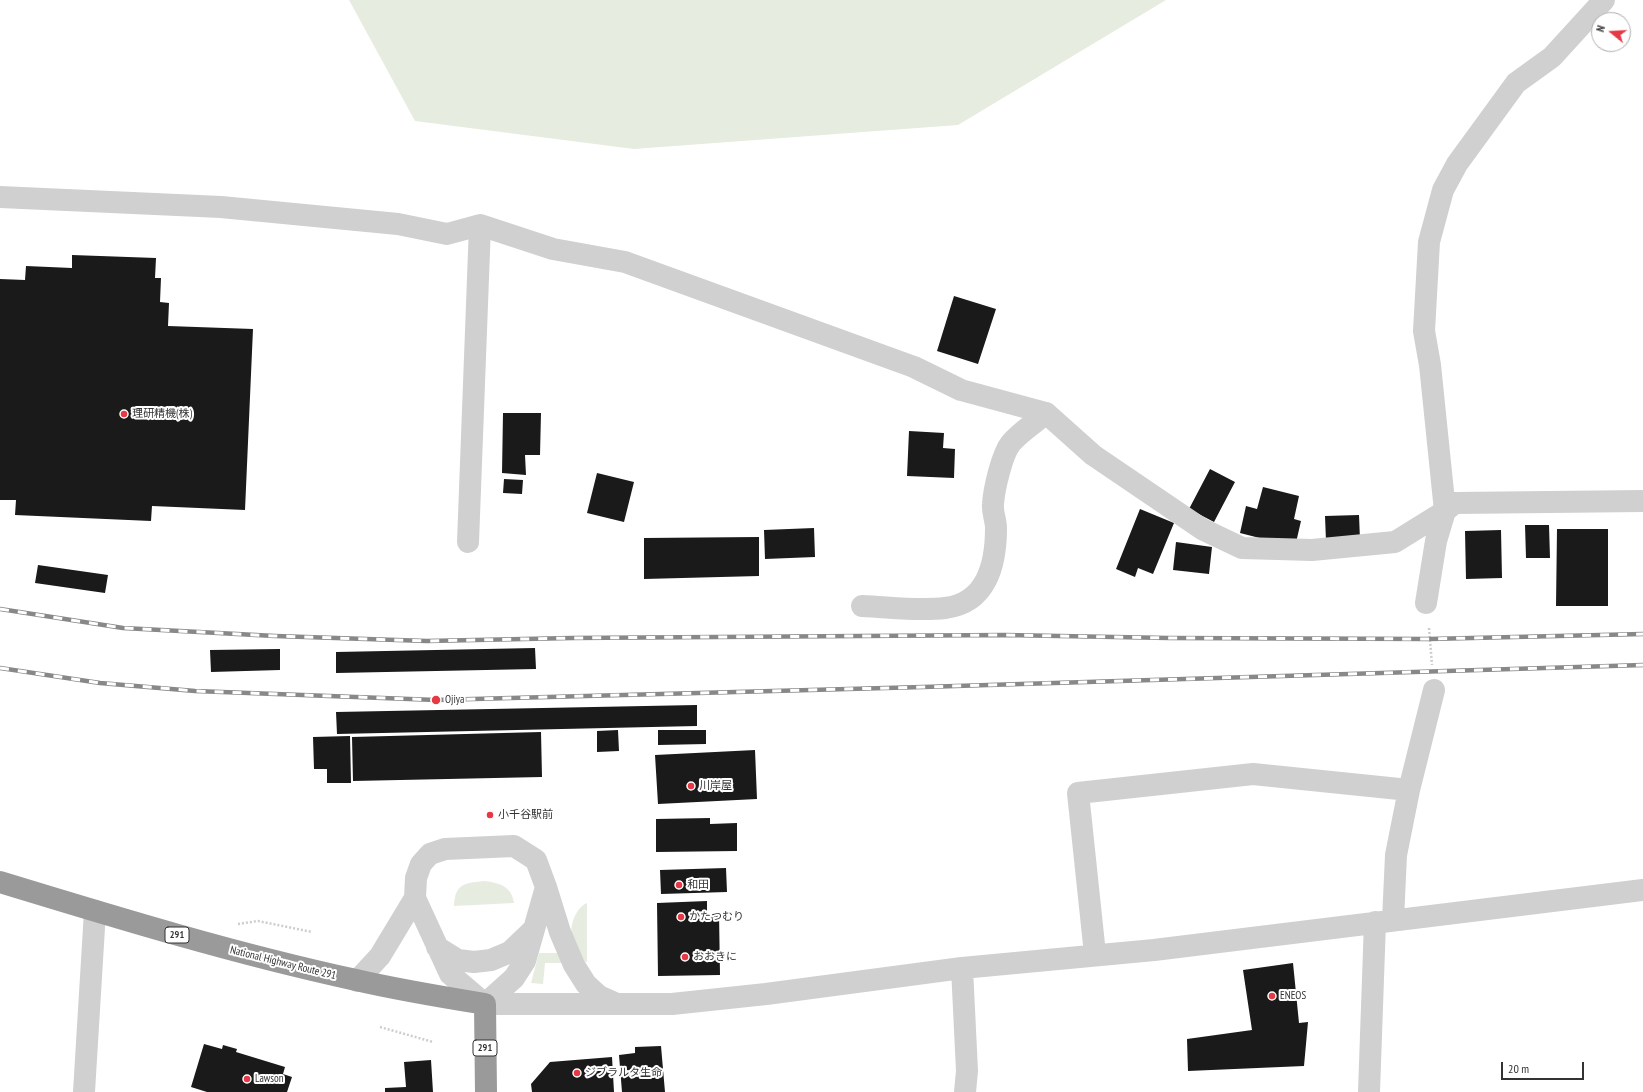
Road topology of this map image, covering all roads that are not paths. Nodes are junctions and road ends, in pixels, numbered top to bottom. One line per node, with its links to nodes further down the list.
1 (1604, 0): 6 (street)
2 (0, 197): 3 (street)
3 (480, 225): 4 (street); 7 (street)
4 (1046, 413): 6 (street); 9 (street)
5 (1643, 502): 6 (street)
6 (1445, 511): 8 (street)
7 (468, 542)
8 (1426, 603)
9 (862, 606)
10 (1434, 690): 11 (street)
11 (1409, 790): 17 (street); 20 (street)
12 (0, 882): 16 (highway, National Highway Route 291 / 291)
13 (546, 887): 15 (street); 18 (street); 24 (street)
14 (1643, 890): 17 (street)
15 (416, 898): 19 (street); 22 (street)
16 (95, 910): 22 (highway, National Highway Route 291 / 291); 25 (street)
17 (1384, 921): 20 (street); 28 (street)
18 (536, 926): 19 (street); 23 (street)
19 (437, 947): 23 (street)
20 (1095, 954): 21 (street)
21 (962, 968): 24 (street); 27 (street)
22 (357, 981): 23 (highway, National Highway Route 291 / 291)
23 (485, 1004): 24 (street); 26 (highway, 291)
24 (617, 1004)
25 (84, 1092)
26 (486, 1092)
27 (965, 1092)
28 (1369, 1092)

